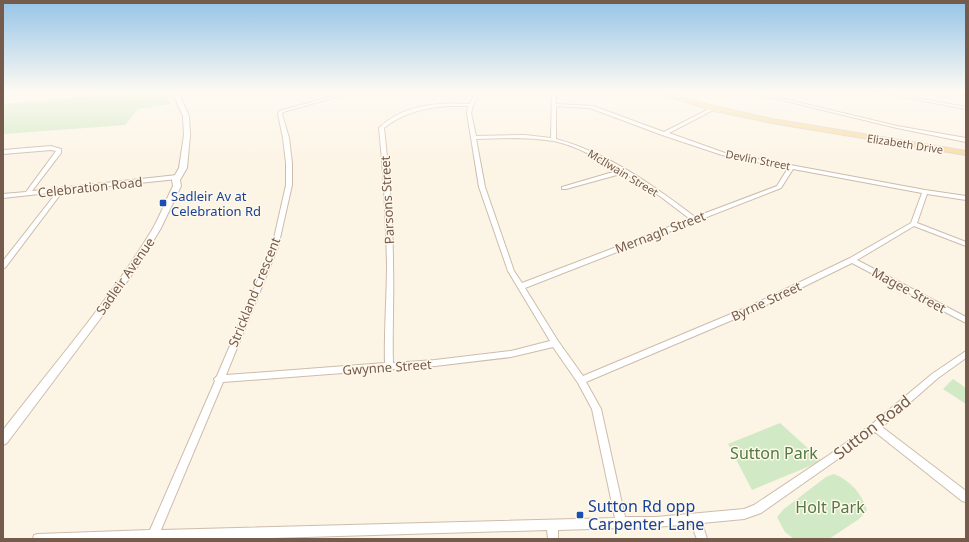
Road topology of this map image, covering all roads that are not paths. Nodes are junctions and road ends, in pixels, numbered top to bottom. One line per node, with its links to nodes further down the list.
1 (186, 117): 20 (street, Sadleir Avenue)
2 (281, 117): 37 (street, Strickland Crescent)
3 (395, 117): 36 (street, Parsons Street)
4 (470, 117): 12 (street)
5 (554, 117): 13 (street)
6 (619, 117): 11 (street, Devlin Street)
7 (695, 117): 11 (street)
8 (755, 117): 17 (main road, Elizabeth Drive)
9 (777, 117): 15 (main road, Elizabeth Drive)
10 (863, 117): 14 (street)
11 (664, 134): 18 (street, Devlin Street)
12 (473, 138): 13 (street, McIlwain Street); 32 (street)
13 (553, 140): 19 (street, McIlwain Street)
14 (966, 140)
15 (966, 148)
16 (3, 152): 24 (street)
17 (966, 153)
18 (791, 167): 23 (street, Devlin Street); 27 (street, Mernagh Street)
19 (623, 171): 21 (street); 27 (street, McIlwain Street)
20 (177, 177): 22 (street, Celebration Road); 40 (street, Sadleir Avenue)
21 (564, 188)
22 (61, 190): 24 (street, Celebration Road); 31 (street)
23 (925, 192): 26 (street, Devlin Street); 28 (street)
24 (28, 193): 25 (street, Celebration Road)
25 (3, 196)
26 (966, 198)
27 (694, 219): 32 (street, Mernagh Street)
28 (914, 224): 29 (street); 30 (street, Byrne Street)
29 (966, 244)
30 (852, 260): 33 (street, Magee Street); 38 (street, Byrne Street)
31 (3, 266)
32 (520, 287): 34 (street)
33 (966, 320)
34 (555, 343): 36 (street, Gwynne Street); 38 (street)
35 (966, 354): 39 (street, Sutton Road)
36 (390, 367): 37 (street, Gwynne Street)
37 (218, 379): 45 (street, Strickland Crescent)
38 (581, 380): 43 (street)
39 (875, 427): 41 (street); 42 (street, Sutton Road)
40 (3, 439)
41 (966, 497)
42 (695, 519): 43 (street, Sutton Road); 49 (street)
43 (621, 523): 44 (street, Sutton Road)
44 (552, 526): 46 (street, Sutton Road); 48 (street)
45 (154, 535): 46 (street, Sutton Road); 47 (street, Sutton Road)
46 (334, 535)
47 (38, 539)
48 (553, 539)
49 (702, 539)

